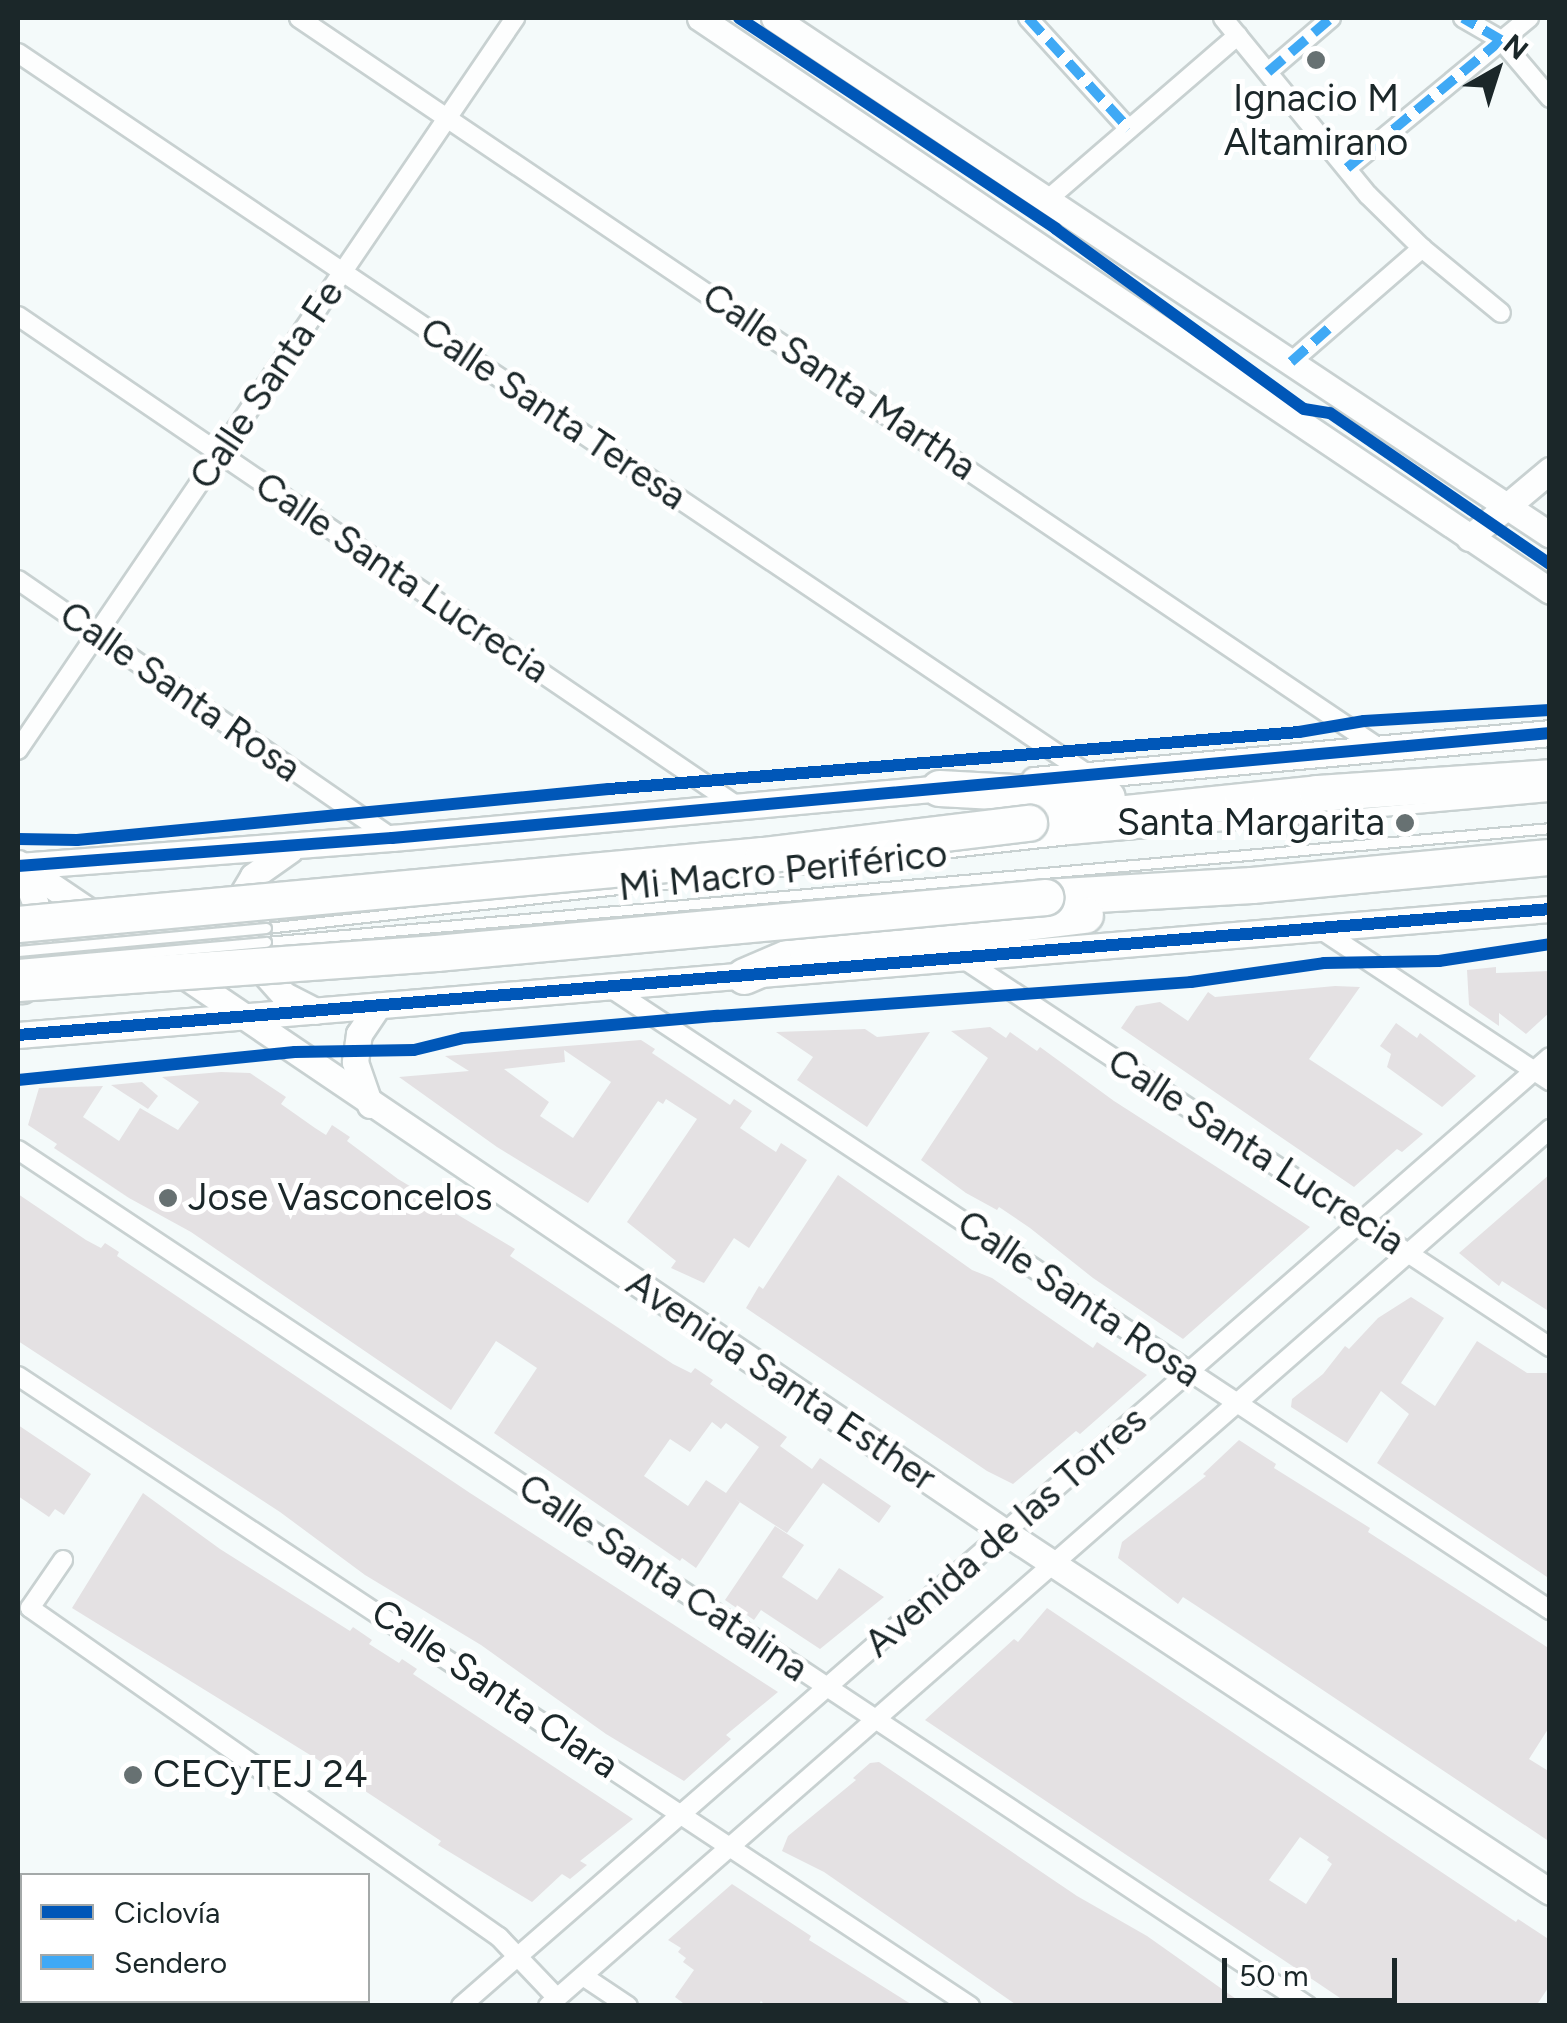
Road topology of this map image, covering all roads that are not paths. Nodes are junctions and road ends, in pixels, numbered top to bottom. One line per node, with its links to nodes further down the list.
1 (300, 18): 15 (street, Calle Santa Martha)
2 (515, 18): 15 (street, Calle Santa Fe)
3 (700, 18): 28 (main road)
4 (774, 18): 18 (main road)
5 (1028, 18): 16 (street)
6 (1223, 18): 10 (street)
7 (1330, 18): 13 (street)
8 (1464, 18): 11 (street)
9 (1529, 18): 11 (street)
10 (1238, 34): 13 (street); 16 (street)
11 (1502, 40): 14 (street); 17 (street)
12 (18, 54): 20 (street, Calle Santa Teresa)
13 (1268, 72): 17 (street)
14 (1550, 98)
15 (448, 117): 20 (street, Calle Santa Fe); 34 (street, Calle Santa Martha)
16 (1129, 129): 18 (street)
17 (1347, 168): 19 (street)
18 (1047, 200): 23 (main road)
19 (1422, 248): 21 (street); 23 (street)
20 (343, 272): 24 (street, Calle Santa Fe); 36 (street, Calle Santa Teresa)
21 (1501, 313)
22 (18, 316): 24 (street, Calle Santa Lucrecia)
23 (1290, 362): 26 (main road)
24 (221, 453): 32 (street, Calle Santa Fe); 41 (street, Calle Santa Lucrecia)
25 (1550, 470): 26 (main road)
26 (1506, 506): 27 (main road); 28 (main road)
27 (1546, 528): 29 (main road)
28 (1469, 538): 29 (main road)
29 (1504, 561): 31 (main road)
30 (18, 580): 32 (street, Calle Santa Rosa)
31 (1550, 591)
32 (98, 634): 35 (street, Calle Santa Fe); 43 (street, Calle Santa Rosa)
33 (1550, 733): 34 (main road)
34 (1379, 748): 36 (main road)
35 (18, 750)
36 (1089, 775): 38 (main road)
37 (1550, 777): 39 (highway)
38 (939, 788): 39 (highway); 41 (main road)
39 (1318, 793): 50 (highway, bridge)
40 (1550, 796): 53 (lane, Mi Macro Periférico, bridge)
41 (737, 806): 43 (main road)
42 (1550, 828): 55 (lane, Mi Macro Periférico, bridge)
43 (392, 838): 44 (main road)
44 (299, 846): 46 (main road); 47 (main road)
45 (1550, 857): 48 (highway)
46 (19, 865): 59 (main road); 62 (main road, Avenida Santa Esther)
47 (247, 884): 61 (main road); 62 (main road)
48 (1200, 888): 56 (highway); 57 (highway, bridge)
49 (1550, 909): 51 (main road)
50 (18, 924)
51 (1320, 929): 54 (main road); 65 (street)
52 (18, 938): 59 (main road)
53 (18, 951)
54 (962, 958): 56 (main road); 69 (street, Calle Santa Lucrecia)
55 (18, 964)
56 (744, 976): 58 (main road)
57 (18, 983)
58 (609, 987): 60 (main road); 72 (street, Calle Santa Rosa)
59 (18, 996)
60 (378, 1006): 61 (main road); 66 (main road)
61 (315, 1011): 62 (main road)
62 (248, 1017): 63 (main road); 66 (main road, Avenida Santa Esther)
63 (18, 1035)
64 (1550, 1058): 65 (street, Avenida de las Torres)
65 (1542, 1076): 69 (street, Avenida de las Torres)
66 (370, 1105): 75 (main road, Avenida Santa Esther)
67 (1550, 1129): 70 (street, Avenida de las Torres)
68 (18, 1150): 79 (street, Calle Santa Catalina)
69 (1361, 1222): 70 (street, Calle Santa Lucrecia); 72 (street, Avenida de las Torres)
70 (1408, 1253): 71 (street, Calle Santa Lucrecia); 74 (street, Avenida de las Torres)
71 (1550, 1346)
72 (1189, 1372): 74 (street, Calle Santa Rosa); 75 (street, Avenida de las Torres)
73 (18, 1376): 81 (street, Calle Santa Clara)
74 (1236, 1403): 77 (street, Avenida de las Torres); 78 (street, Calle Santa Rosa)
75 (1005, 1532): 77 (main road, Avenida Santa Esther); 79 (street, Avenida de las Torres)
76 (64, 1560): 84 (street)
77 (1053, 1564): 80 (street, Avenida de las Torres); 83 (main road, Avenida Santa Esther)
78 (1550, 1610)
79 (828, 1687): 80 (street, Calle Santa Catalina); 81 (street, Avenida de las Torres)
80 (876, 1719): 82 (street, Avenida de las Torres); 90 (street, Calle Santa Catalina)
81 (682, 1814): 82 (street, Calle Santa Clara); 84 (street, Avenida de las Torres)
82 (730, 1846): 85 (street, Avenida de las Torres); 89 (street, Calle Santa Clara)
83 (1550, 1892)
84 (518, 1954): 86 (street); 87 (street, Avenida de las Torres)
85 (582, 1976): 86 (street, Avenida de las Torres); 88 (street)
86 (553, 2002)
87 (461, 2006)
88 (628, 2006)
89 (970, 2006)
90 (1308, 2006)

